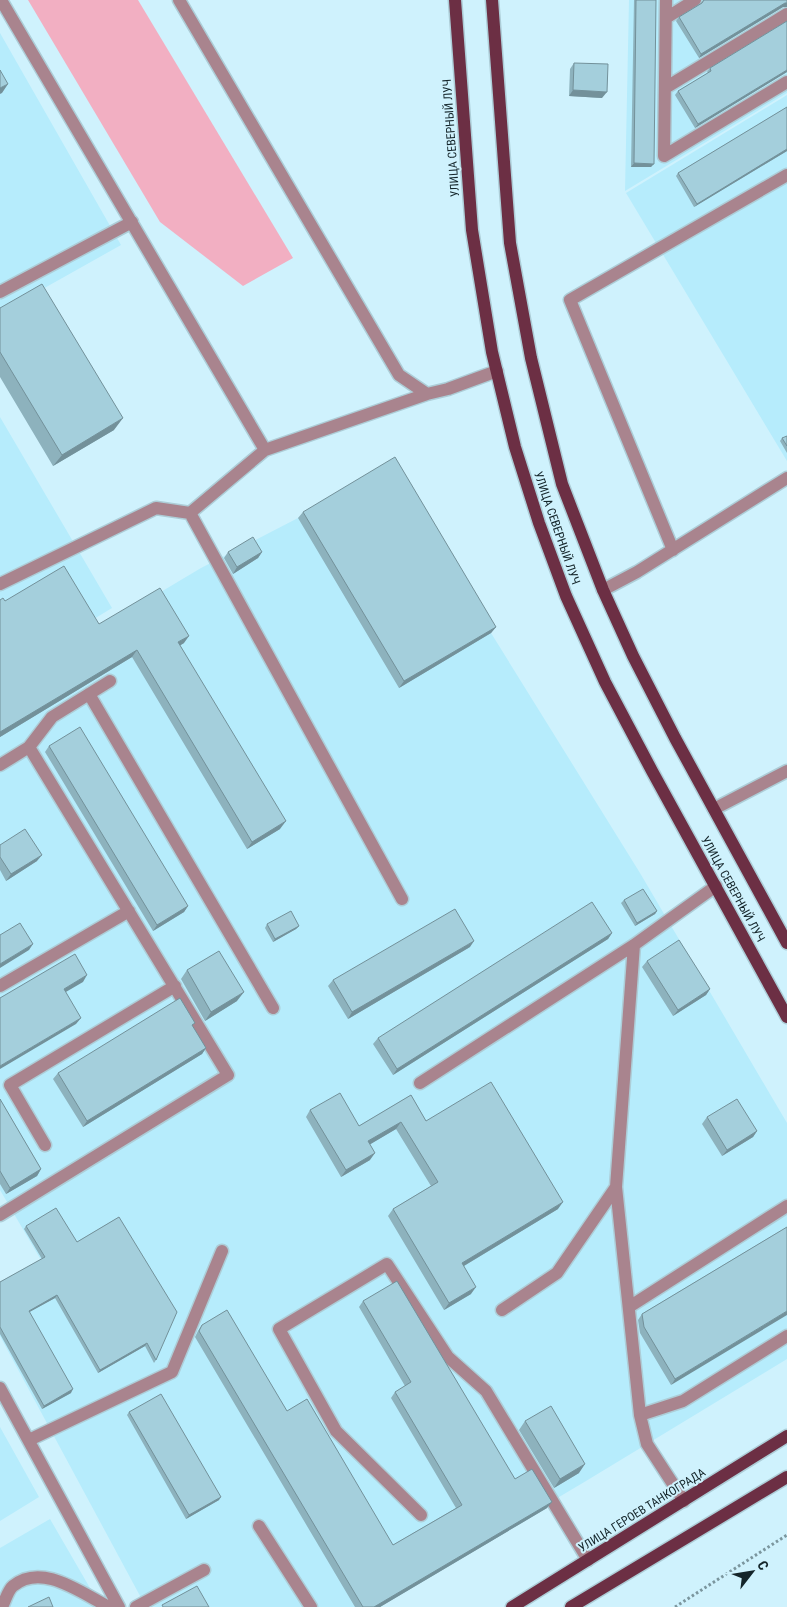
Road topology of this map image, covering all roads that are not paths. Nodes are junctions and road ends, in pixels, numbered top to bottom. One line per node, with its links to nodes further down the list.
1 (1, 0): 12 (lane)
2 (179, 0): 15 (lane)
3 (455, 0): 14 (main road, УЛИЦА СЕВЕРНЫЙ ЛУЧ)
4 (492, 0): 21 (main road, УЛИЦА СЕВЕРНЫЙ ЛУЧ)
5 (666, 0): 8 (lane)
6 (696, 0): 8 (lane)
7 (787, 14): 10 (lane)
8 (666, 18): 10 (lane)
9 (787, 82): 10 (lane)
10 (665, 88)
11 (787, 175): 19 (lane)
12 (132, 222): 13 (lane); 16 (lane)
13 (0, 292)
14 (498, 371): 15 (lane); 28 (main road, УЛИЦА СЕВЕРНЫЙ ЛУЧ)
15 (427, 394): 16 (lane)
16 (265, 450): 18 (lane)
17 (787, 478): 19 (lane)
18 (190, 513): 20 (lane); 29 (lane)
19 (673, 550): 21 (lane)
20 (0, 584)
21 (603, 590): 27 (main road, УЛИЦА СЕВЕРНЫЙ ЛУЧ)
22 (110, 681): 23 (lane)
23 (89, 694): 24 (lane); 35 (lane)
24 (30, 747): 25 (lane); 30 (lane)
25 (0, 765)
26 (787, 771): 27 (lane)
27 (714, 810): 31 (main road, УЛИЦА СЕВЕРНЫЙ ЛУЧ)
28 (716, 886): 32 (lane); 36 (main road, УЛИЦА СЕВЕРНЫЙ ЛУЧ)
29 (402, 899)
30 (129, 911): 33 (lane); 34 (lane)
31 (787, 943)
32 (634, 945): 37 (lane); 39 (lane)
33 (0, 986)
34 (175, 986): 38 (lane); 41 (lane)
35 (273, 1008)
36 (787, 1017)
37 (420, 1083)
38 (45, 1145)
39 (616, 1187): 43 (lane); 44 (lane)
40 (787, 1206): 43 (lane)
41 (0, 1216)
42 (222, 1251): 49 (lane)
43 (629, 1306): 47 (lane)
44 (502, 1310)
45 (787, 1336): 47 (lane)
46 (0, 1388): 49 (lane)
47 (640, 1415): 51 (lane)
48 (787, 1436): 51 (main road, УЛИЦА ГЕРОЕВ ТАНКОГРАДА)
49 (29, 1440): 58 (lane)
50 (787, 1477): 62 (main road)
51 (684, 1500): 54 (main road, УЛИЦА ГЕРОЕВ ТАНКОГРАДА)
52 (421, 1515): 54 (lane)
53 (260, 1526): 60 (lane)
54 (588, 1560): 61 (main road, УЛИЦА ГЕРОЕВ ТАНКОГРАДА)
55 (204, 1570): 59 (lane)
56 (2, 1607): 57 (lane)
57 (109, 1607)
58 (119, 1607)
59 (136, 1607)
60 (311, 1607)
61 (512, 1607)
62 (571, 1607)

